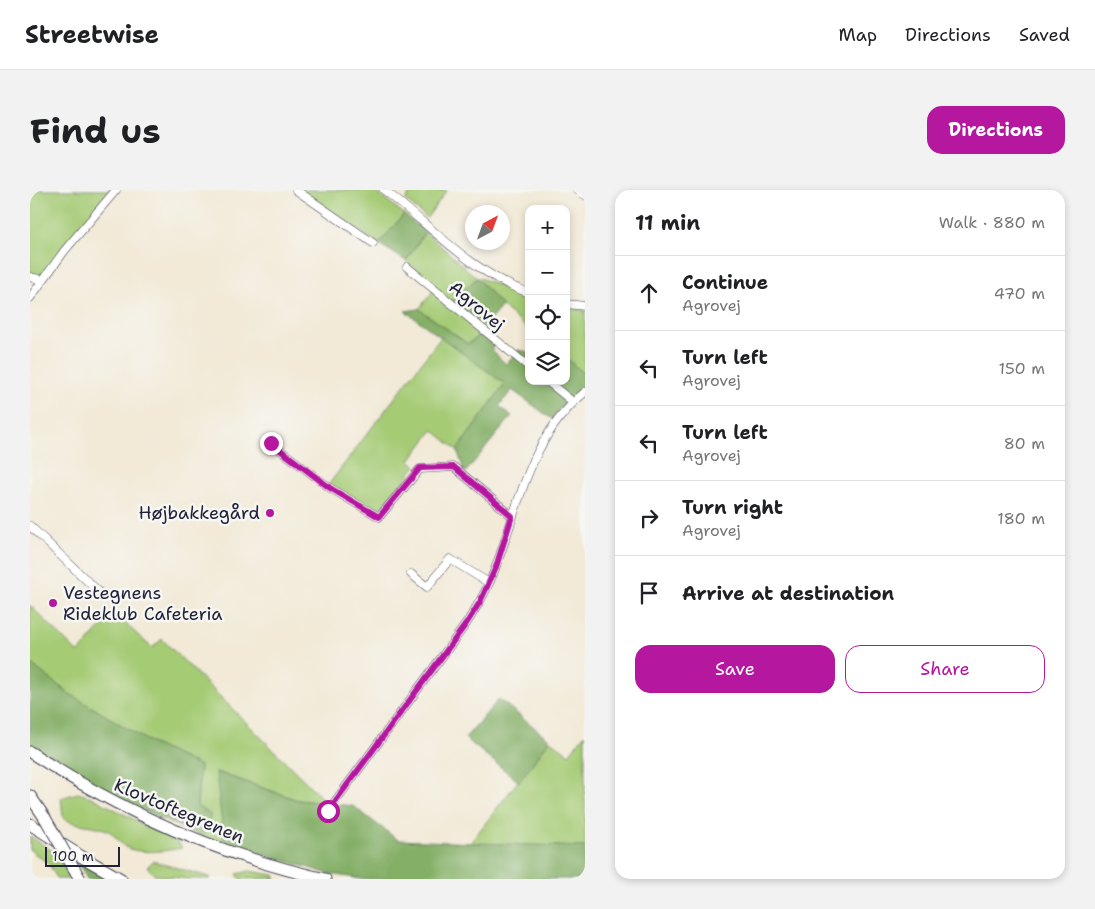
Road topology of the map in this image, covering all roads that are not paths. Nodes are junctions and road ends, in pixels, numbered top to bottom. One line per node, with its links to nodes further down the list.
1 (116, 190): 9 (street)
2 (296, 190): 6 (street)
3 (384, 190): 10 (street)
4 (578, 190): 5 (street)
5 (585, 196)
6 (373, 243)
7 (406, 267): 14 (street, Agrovej)
8 (30, 277): 9 (street)
9 (43, 280): 11 (street)
10 (525, 291)
11 (30, 298)
12 (570, 304): 13 (street)
13 (585, 306)
14 (525, 364)
15 (552, 385): 17 (street)
16 (585, 392): 17 (street)
17 (573, 402): 19 (street)
18 (271, 443): 19 (street)
19 (512, 516): 22 (street)
20 (30, 526): 23 (street)
21 (411, 574): 22 (street)
22 (489, 583): 26 (street)
23 (102, 595)
24 (30, 752): 30 (highway, Klovtoftegrenen)
25 (30, 796): 28 (highway, bridge)
26 (328, 811)
27 (30, 824): 29 (highway)
28 (80, 879)
29 (121, 879)
30 (325, 879)

